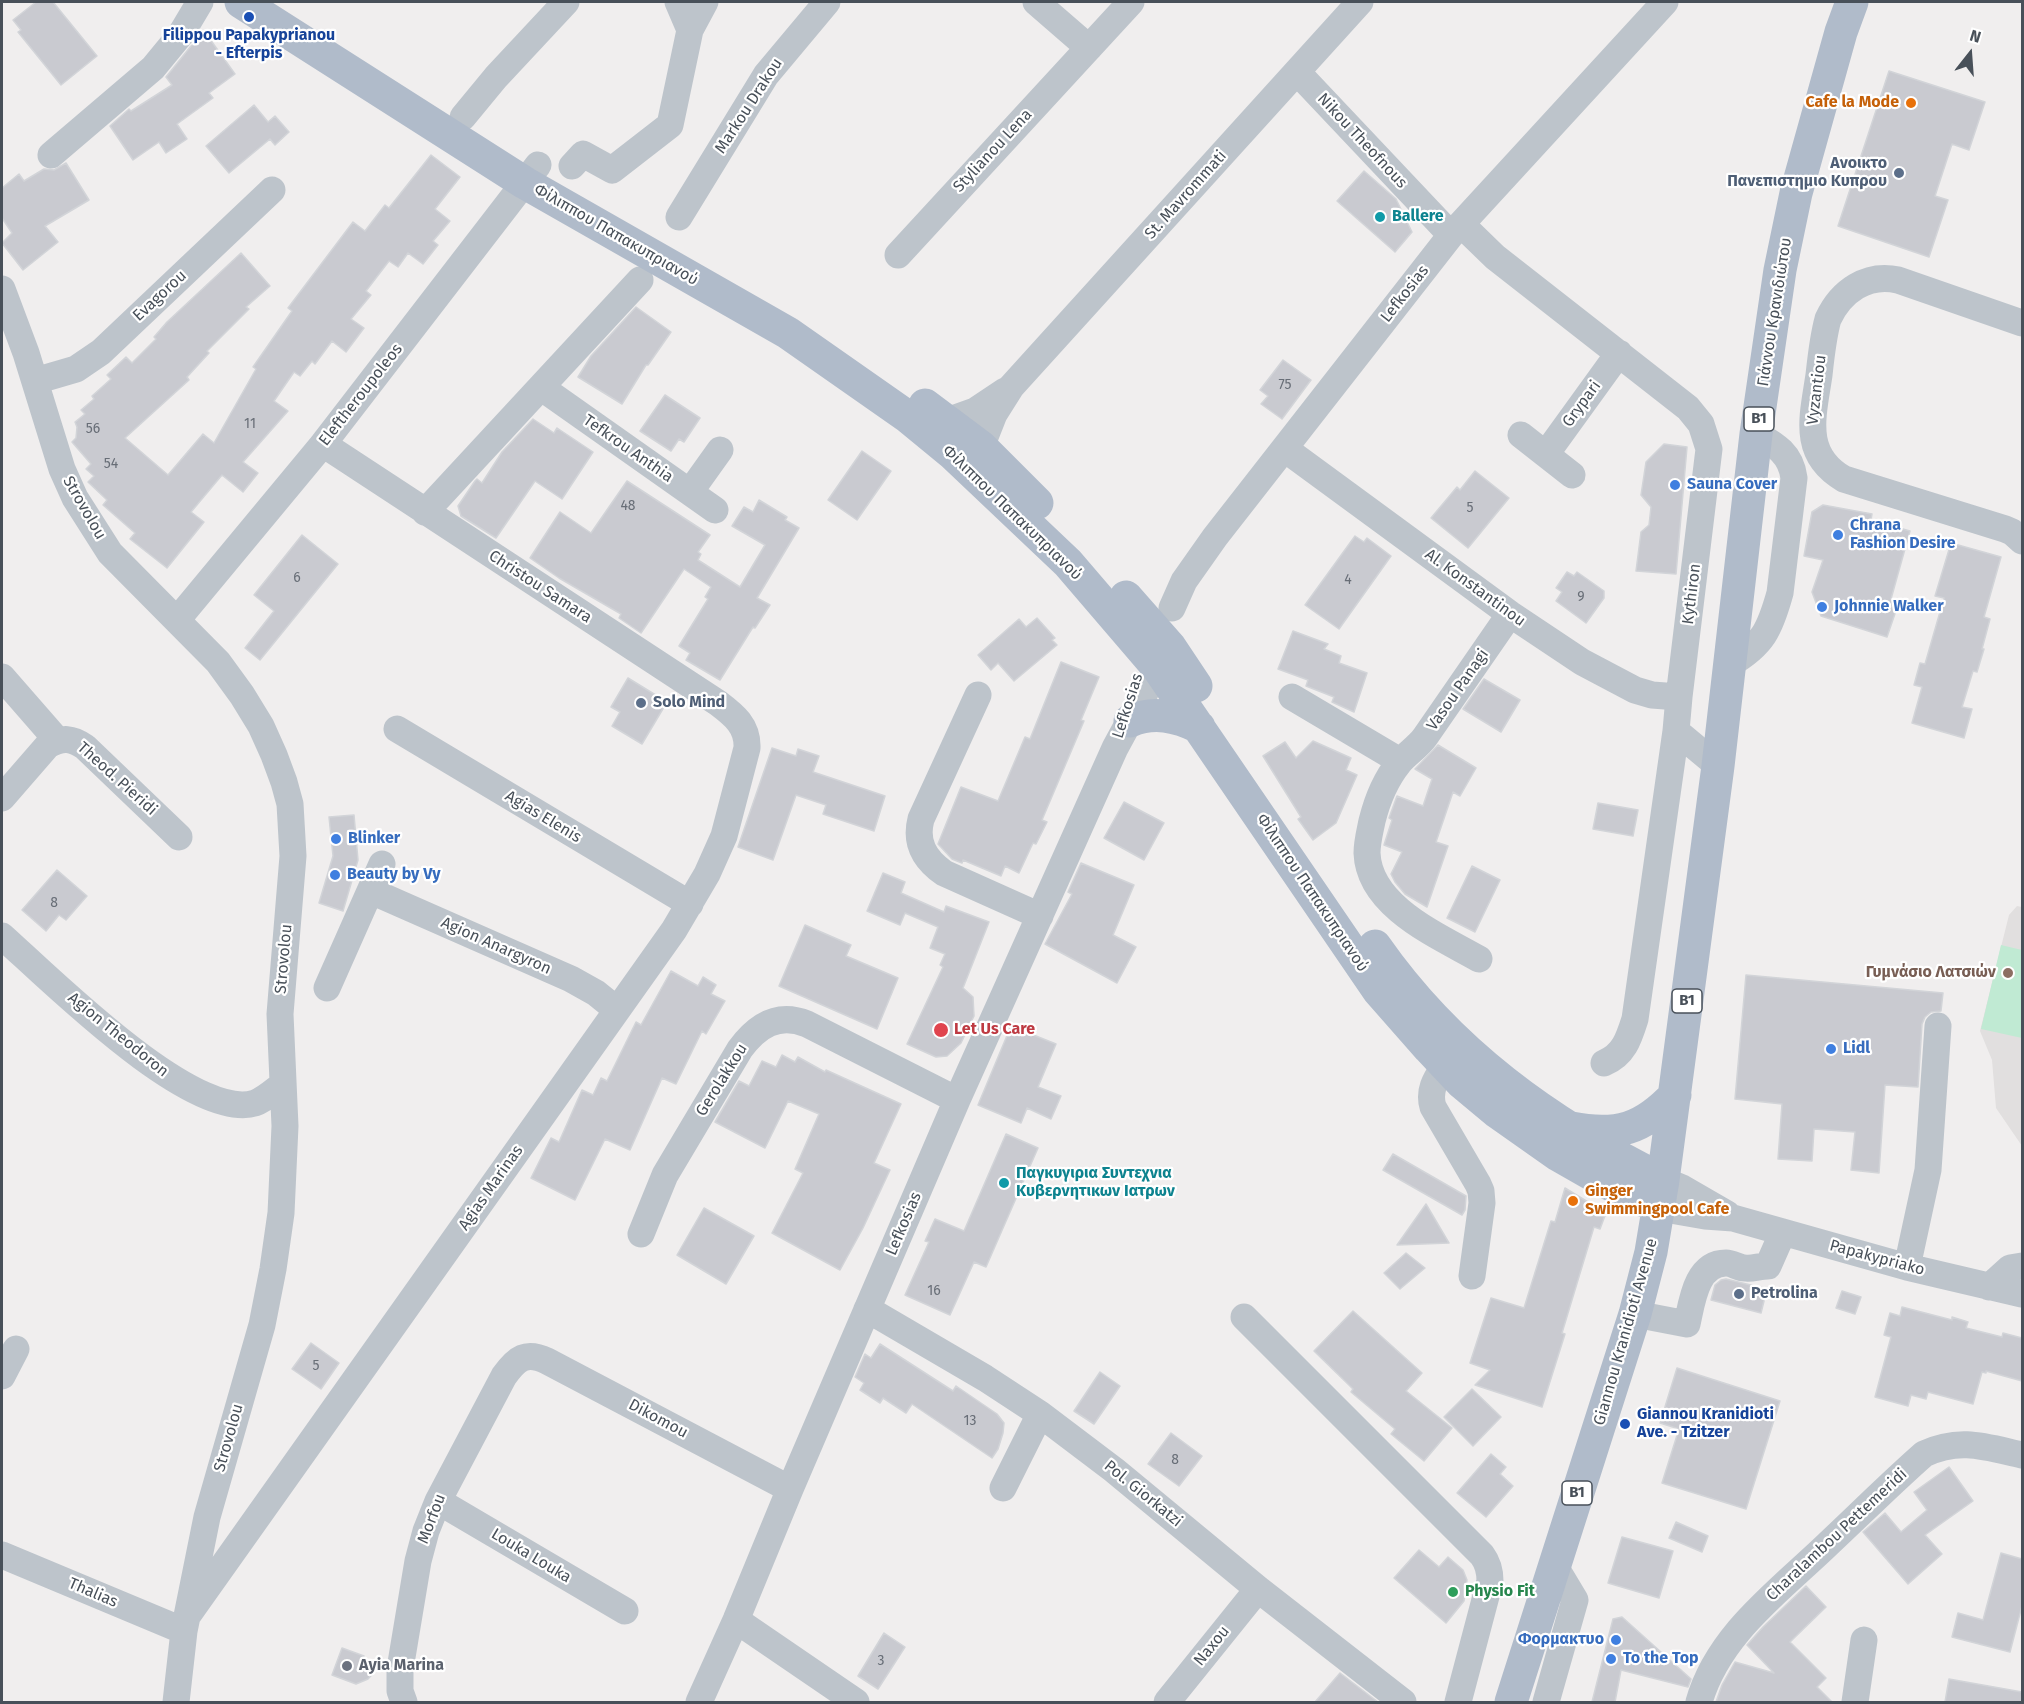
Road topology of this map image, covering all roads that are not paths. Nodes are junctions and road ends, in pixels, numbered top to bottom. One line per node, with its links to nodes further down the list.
1 (200, 2): 17 (street)
2 (241, 2): 19 (main road, Φίλιππου Παπακυπριανού)
3 (284, 2): 16 (main road, Φίλιππου Παπακυπριανού)
4 (566, 2): 16 (street)
5 (678, 2): 13 (street)
6 (705, 2): 13 (street)
7 (827, 2): 21 (street, Markou Drakou)
8 (1036, 2): 14 (street)
9 (1131, 2): 14 (street, Stylianou Lena)
10 (1360, 2): 15 (street, St. Mavrommati)
11 (1665, 2): 22 (street, Lefkosias)
12 (1852, 2): 57 (main road, Γιάννου Κρανιδιώτου / B1)
13 (690, 30): 18 (street)
14 (1089, 48): 23 (street, Stylianou Lena)
15 (1298, 73): 22 (street, Nikou Theofnous); 29 (street, St. Mavrommati)
16 (463, 117): 19 (main road, Φίλιππου Παπακυπριανού)
17 (51, 155)
18 (572, 166)
19 (532, 174): 31 (main road, Φίλιππου Παπακυπριανού); 33 (street, Eleftheroupoleos); 45 (main road, Φίλιππου Παπακυπριανού)
20 (272, 190): 28 (street, Evagorou)
21 (679, 217)
22 (1456, 230): 27 (street, Kythiron); 35 (street, Lefkosias)
23 (898, 255)
24 (640, 280): 30 (street)
25 (2, 289): 28 (street, Strovolou)
26 (2022, 323): 42 (street, Vyzantiou)
27 (1619, 353): 37 (street, Grypari); 49 (street, Kythiron)
28 (35, 381): 44 (street, Strovolou)
29 (1011, 387): 31 (street, St. Mavrommati); 34 (street, St. Mavrommati)
30 (542, 388): 39 (street, Tefkrou Anthia); 41 (street)
31 (947, 421): 34 (main road, Φίλιππου Παπακυπριανού)
32 (1521, 435): 37 (street)
33 (323, 444): 41 (street, Christou Samara); 44 (street, Eleftheroupoleos)
34 (981, 447): 45 (main road, Φίλιππου Παπακυπριανού)
35 (1286, 449): 43 (street, Al. Konstantinou); 45 (street, Lefkosias)
36 (720, 450): 39 (street)
37 (1546, 454): 38 (street)
38 (1572, 475)
39 (690, 492): 40 (street, Tefkrou Anthia)
40 (715, 510)
41 (425, 512): 54 (street, Christou Samara)
42 (2022, 541)
43 (1510, 614): 49 (street, Al. Konstantinou); 56 (street, Vasou Panagi)
44 (177, 620): 72 (street, Strovolou)
45 (1160, 641): 50 (main road, Φίλιππου Παπακυπριανού); 53 (street, Lefkosias); 75 (main road, Φίλιππου Παπακυπριανού)
46 (2, 677): 55 (street)
47 (978, 695): 64 (street)
48 (1292, 697): 56 (street)
49 (1679, 697): 52 (street, Kythiron)
50 (1199, 727): 53 (main road); 71 (main road, Φίλιππου Παπακυπριανού)
51 (397, 729): 63 (street, Agias Elenis)
52 (1676, 731): 57 (street); 70 (street, Kythiron)
53 (1122, 734): 64 (street, Lefkosias)
54 (747, 738): 63 (street, Agias Marinas)
55 (57, 740): 58 (street, Theod. Pieridi); 59 (street, Theod. Pieridi)
56 (1400, 761): 66 (street, Vasou Panagi)
57 (1718, 766): 60 (main road, Γιάννου Κρανιδιώτου / B1)
58 (2, 798)
59 (179, 837)
60 (1707, 845): 73 (main road, Giannou Kranidioti Avenue / B1)
61 (382, 864): 62 (street)
62 (371, 891): 67 (street); 68 (street, Agion Anargyron)
63 (690, 904): 68 (street, Agias Marinas)
64 (1040, 916): 74 (street, Lefkosias)
65 (2, 936): 72 (street, Agion Theodoron)
66 (1479, 959)
67 (327, 988)
68 (617, 1010): 100 (street, Agias Marinas)
69 (1938, 1026): 80 (street)
70 (1604, 1063)
71 (1445, 1065): 76 (main road, Φίλιππου Παπακυπριανού); 81 (street)
72 (282, 1086): 100 (street, Strovolou)
73 (1675, 1095): 75 (main road); 76 (main road, Giannou Kranidioti Avenue / B1)
74 (957, 1100): 78 (street, Gerolakkou); 84 (street, Lefkosias)
75 (1566, 1128): 76 (main road, Φίλιππου Παπακυπριανού)
76 (1661, 1194): 77 (street, Papakypriako); 85 (main road, Giannou Kranidioti Avenue / B1)
77 (1783, 1232): 80 (street, Papakypriako); 85 (street)
78 (641, 1234)
79 (2022, 1266): 82 (street)
80 (1906, 1267): 82 (street, Papakypriako)
81 (1472, 1276)
82 (1989, 1287): 83 (street, Papakypriako)
83 (2022, 1294)
84 (867, 1309): 90 (street, Pol. Giorkatzi); 93 (street, Lefkosias)
85 (1635, 1314): 96 (main road, Giannou Kranidioti Avenue / B1)
86 (1244, 1317): 108 (street)
87 (16, 1349): 89 (street)
88 (524, 1357): 93 (street, Dikomou); 94 (street, Morfou)
89 (2, 1376)
90 (1040, 1414): 92 (street); 97 (street, Pol. Giorkatzi)
91 (2022, 1455): 111 (street, Charalambou Pettemeridi)
92 (1003, 1488)
93 (790, 1489): 99 (street, Lefkosias)
94 (438, 1501): 98 (street, Louka Louka); 103 (street, Morfou)
95 (2, 1554): 100 (street, Thalias)
96 (1554, 1565): 109 (main road, Giannou Kranidioti Avenue / B1); 110 (street)
97 (1258, 1588): 106 (street, Naxou); 107 (street, Pol. Giorkatzi)
98 (625, 1611)
99 (736, 1620): 104 (street, Lefkosias); 105 (street)
100 (186, 1623): 102 (street, Strovolou)
101 (1864, 1640): 112 (street)
102 (176, 1702)
103 (404, 1702)
104 (699, 1702)
105 (856, 1702)
106 (1167, 1702)
107 (1403, 1702)
108 (1458, 1702)
109 (1511, 1702)
110 (1546, 1702)
111 (1699, 1702)
112 (1855, 1702)

